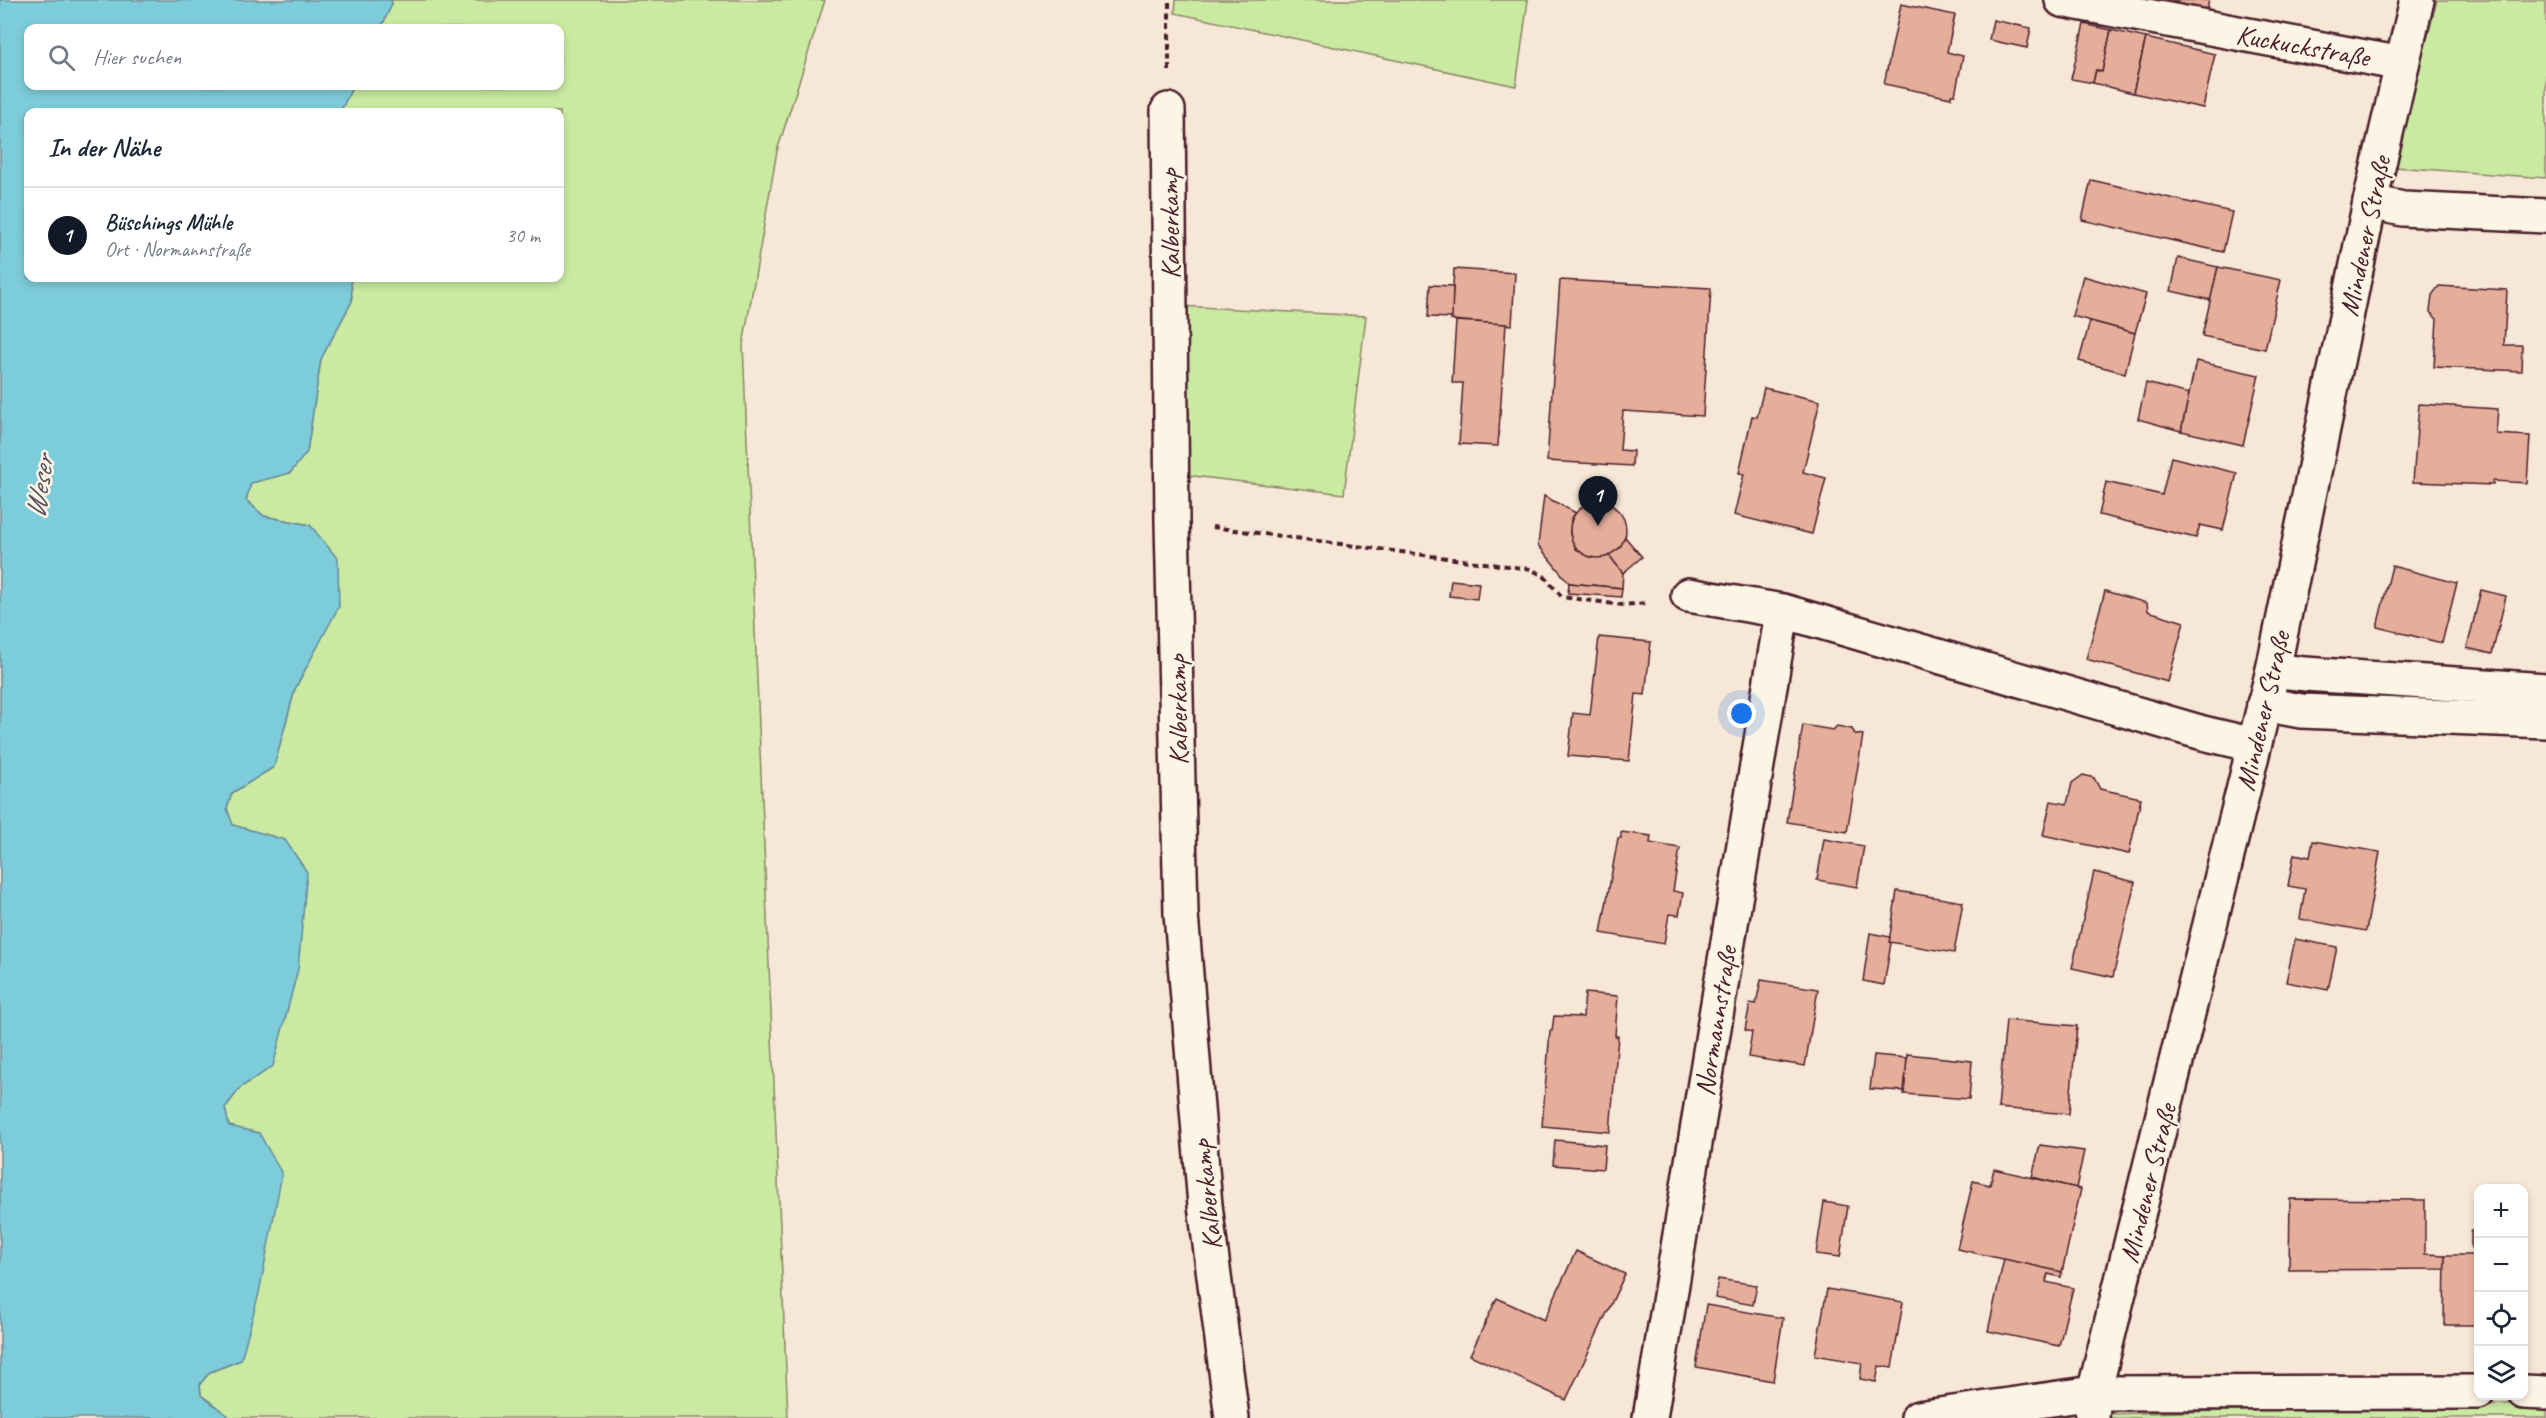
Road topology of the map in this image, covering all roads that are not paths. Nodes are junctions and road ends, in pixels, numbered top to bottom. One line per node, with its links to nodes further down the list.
1 (2062, 0): 3 (street, Kuckuckstraße)
2 (2417, 0): 3 (street, Mindener Straße)
3 (2402, 64): 5 (street, Mindener Straße)
4 (1168, 110): 18 (street, Kalberkamp)
5 (2370, 202): 6 (street); 9 (street, Mindener Straße)
6 (2546, 216)
7 (1688, 595): 13 (street)
8 (1780, 625): 19 (street, Normannstraße)
9 (2272, 670): 10 (street); 11 (street, Mindener Straße)
10 (2546, 690)
11 (2264, 704): 12 (street); 13 (street, Mindener Straße)
12 (2546, 721)
13 (2254, 745): 17 (street, Mindener Straße)
14 (2474, 1392): 17 (street)
15 (2528, 1392): 16 (street)
16 (2546, 1393)
17 (2093, 1405): 20 (street)
18 (1232, 1418)
19 (1650, 1418)
20 (1918, 1418)

